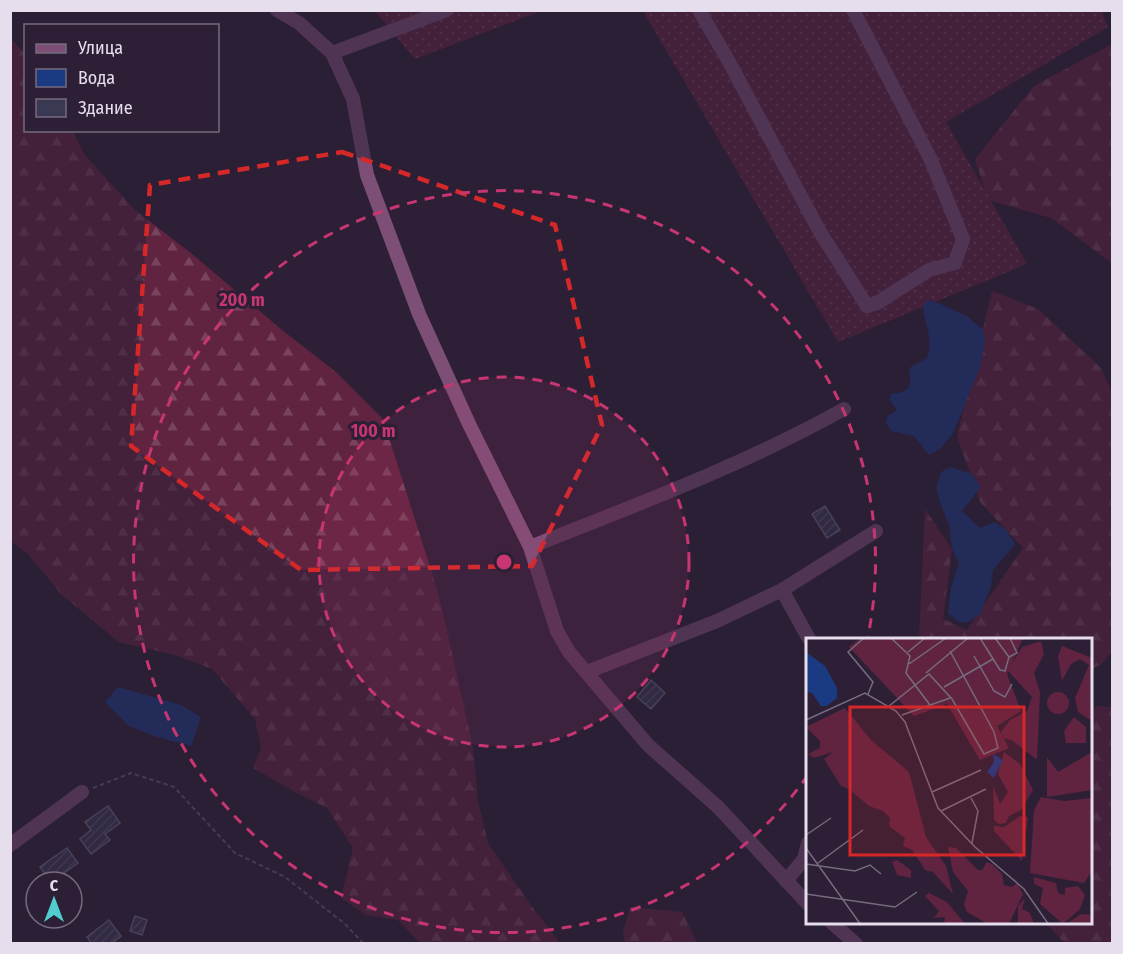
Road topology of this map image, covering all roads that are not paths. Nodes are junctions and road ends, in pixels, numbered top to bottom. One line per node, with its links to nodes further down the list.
1 (277, 10): 5 (street)
2 (447, 10): 5 (street)
3 (699, 10): 4 (street)
4 (853, 10)
5 (332, 52): 8 (street)
6 (844, 409): 8 (street)
7 (876, 531): 9 (street)
8 (530, 547): 11 (street)
9 (782, 590): 10 (street); 11 (street)
10 (808, 638)
11 (587, 672): 15 (street)
12 (82, 792): 13 (street)
13 (10, 845)
14 (806, 851): 15 (street)
15 (786, 881): 16 (street)
16 (806, 902)
17 (833, 924): 18 (street)
18 (856, 944)

